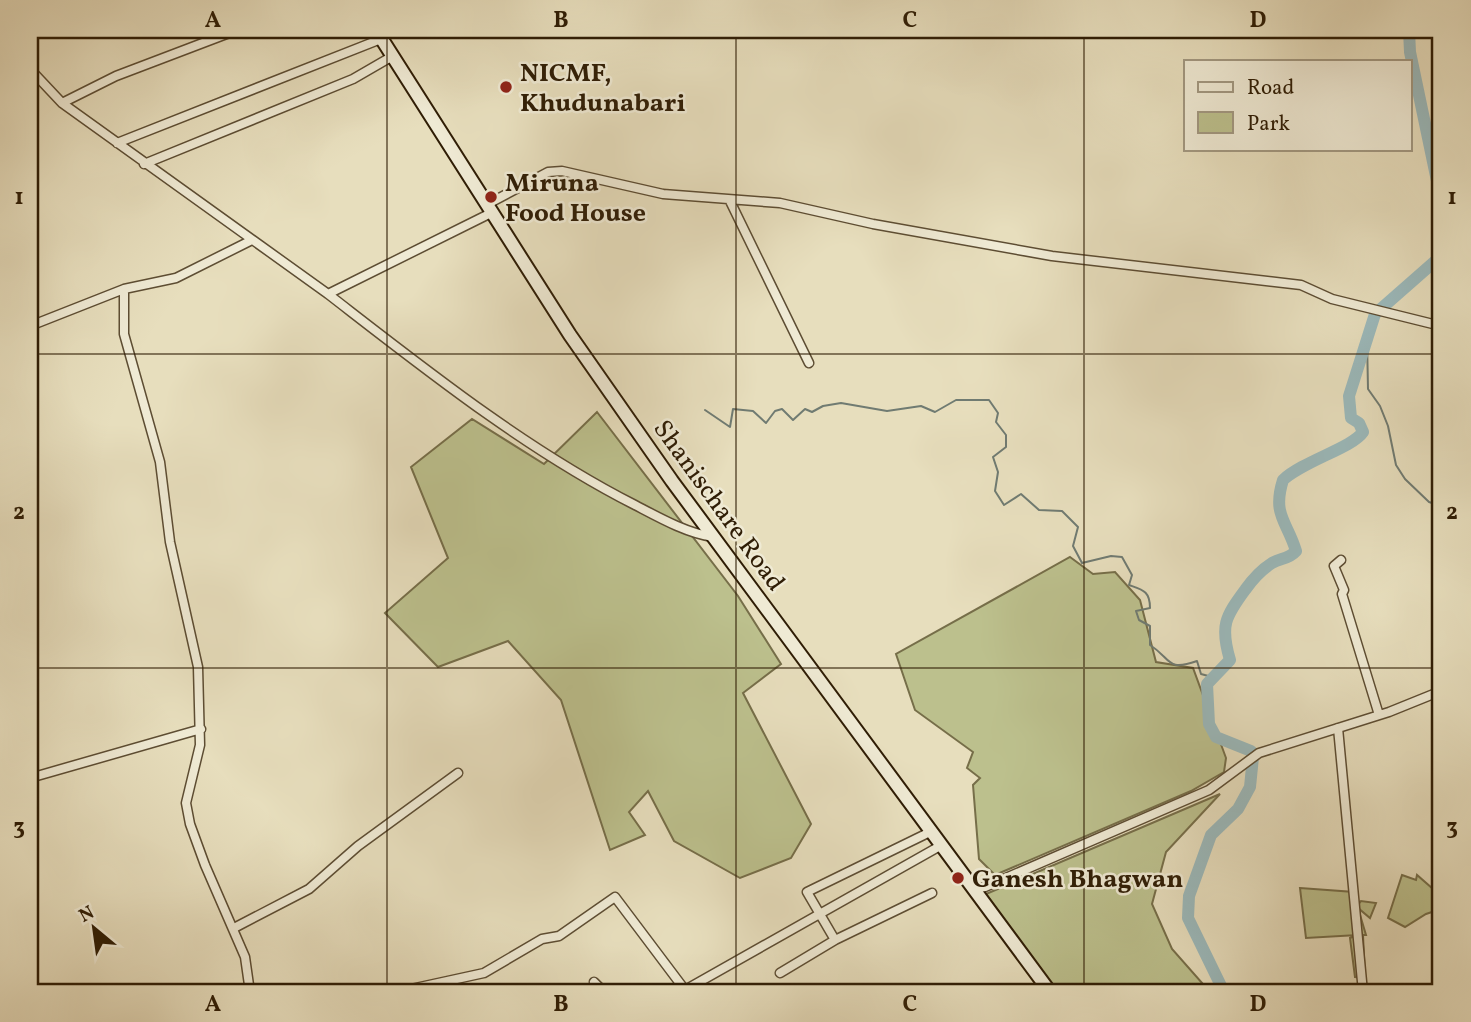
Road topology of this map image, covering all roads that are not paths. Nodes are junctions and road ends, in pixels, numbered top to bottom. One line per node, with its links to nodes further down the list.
1 (237, 30): 5 (street)
2 (379, 34): 3 (street, Shanischare Road); 6 (street)
3 (391, 57): 7 (street); 9 (street, Shanischare Road)
4 (30, 69): 5 (street)
5 (62, 103): 6 (street)
6 (117, 144): 7 (street)
7 (144, 164): 10 (street)
8 (730, 201): 9 (street); 14 (street); 15 (street)
9 (489, 209): 12 (street); 16 (street, Shanischare Road)
10 (252, 240): 11 (street); 12 (street)
11 (124, 289): 13 (street); 20 (street)
12 (328, 294): 16 (street)
13 (30, 326)
14 (1441, 326)
15 (809, 363)
16 (716, 538): 24 (street, Shanischare Road)
17 (1341, 560): 19 (street)
18 (1441, 691): 19 (street)
19 (1379, 715): 21 (street)
20 (201, 729): 23 (street); 29 (street)
21 (1338, 729): 26 (street); 37 (street)
22 (458, 774): 29 (street)
23 (30, 778)
24 (930, 832): 25 (street, Shanischare Road); 28 (street)
25 (940, 846): 26 (street, Shanischare Road); 28 (street)
26 (972, 889): 36 (street, Shanischare Road)
27 (932, 893): 30 (street)
28 (819, 913): 30 (street); 34 (street)
29 (234, 928): 33 (street)
30 (835, 940): 31 (street)
31 (780, 973)
32 (594, 982): 35 (street)
33 (250, 992)
34 (397, 992)
35 (604, 992)
36 (1050, 992)
37 (1363, 992)

